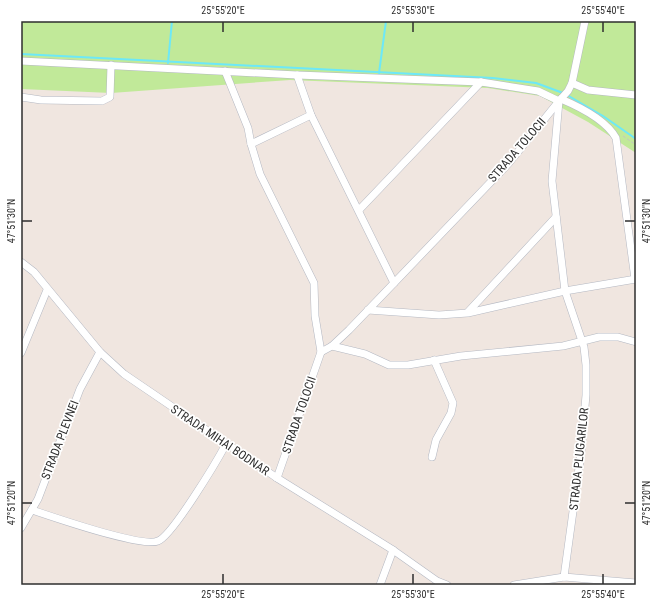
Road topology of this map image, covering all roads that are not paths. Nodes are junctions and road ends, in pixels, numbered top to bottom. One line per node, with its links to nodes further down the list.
1 (585, 21): 7 (street)
2 (21, 61): 3 (street)
3 (112, 65): 4 (street); 9 (street)
4 (225, 71): 5 (street); 12 (street, STRADA TOLOCII)
5 (297, 75): 6 (street); 11 (street)
6 (481, 82): 10 (street); 13 (street)
7 (572, 83): 8 (street); 10 (street)
8 (636, 95)
9 (21, 96)
10 (563, 97): 14 (street, STRADA TOLOCII); 16 (street); 17 (street, STRADA TOLOCII)
11 (311, 115): 12 (street); 13 (street)
12 (251, 144): 26 (street, STRADA TOLOCII)
13 (358, 210): 17 (street)
14 (556, 217): 19 (street, STRADA TOLOCII); 21 (street)
15 (21, 262): 18 (street, STRADA MIHAI BODNAR)
16 (635, 279): 19 (street)
17 (394, 283): 20 (street, STRADA TOLOCII)
18 (48, 290): 25 (street, STRADA MIHAI BODNAR); 27 (street)
19 (565, 290): 21 (street); 22 (street, STRADA TOLOCII)
20 (368, 310): 21 (street); 24 (street, STRADA TOLOCII)
21 (468, 312)
22 (583, 342): 23 (street); 28 (street); 35 (street, STRADA PLUGARILOR)
23 (636, 342)
24 (332, 346): 26 (street, STRADA TOLOCII); 28 (street)
25 (100, 352): 29 (street, STRADA MIHAI BODNAR); 32 (street, STRADA PLEVNEI)
26 (321, 352): 31 (street, STRADA TOLOCII)
27 (21, 353)
28 (434, 360): 30 (street)
29 (226, 444): 31 (street, STRADA MIHAI BODNAR); 32 (street)
30 (432, 457)
31 (277, 478): 34 (street, STRADA MIHAI BODNAR)
32 (32, 510): 33 (street, STRADA PLEVNEI)
33 (21, 528)
34 (393, 550): 37 (street); 38 (street, STRADA MIHAI BODNAR)
35 (564, 577): 36 (street); 39 (street)
36 (636, 583)
37 (380, 585)
38 (447, 585)
39 (514, 585)

